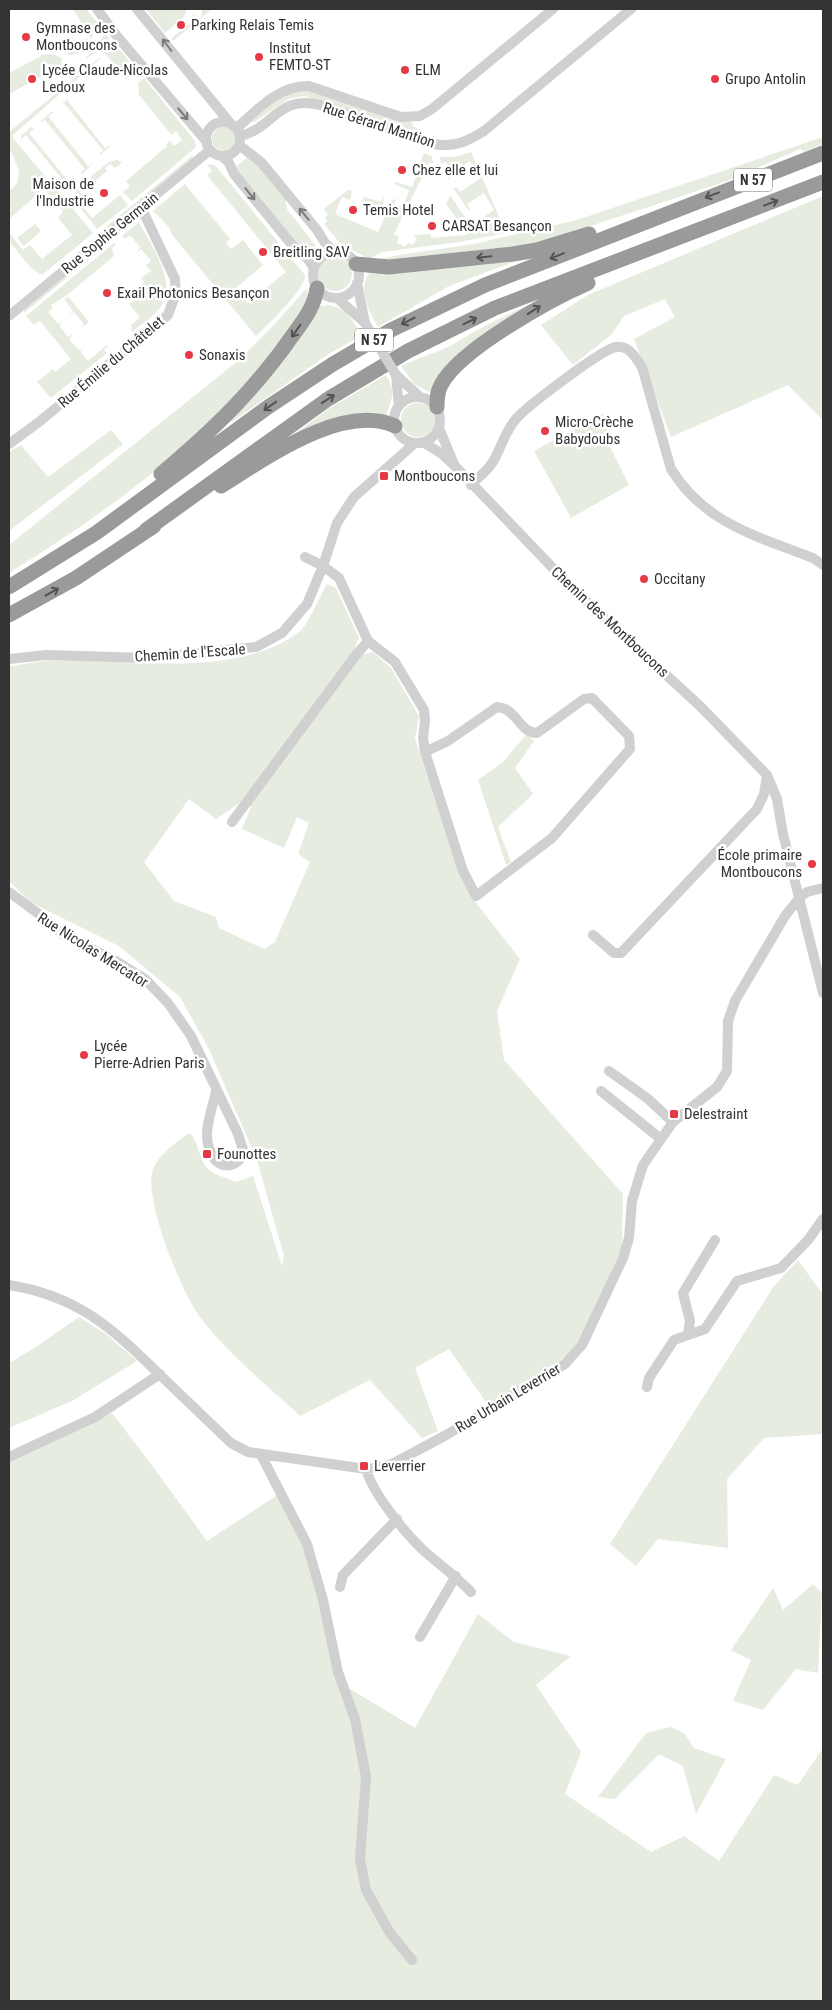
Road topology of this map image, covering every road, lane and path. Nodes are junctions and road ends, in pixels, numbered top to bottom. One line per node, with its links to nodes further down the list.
1 (97, 9): 6 (street, one-way to 6)
2 (138, 9): 5 (street, one-way to 2)
3 (553, 9): 5 (street, Rue Gérard Mantion)
4 (632, 9): 5 (street, Rue Gérard Mantion)
5 (237, 133): 6 (street); 8 (street); 13 (street, one-way to 5)
6 (208, 146): 8 (street); 11 (street, Rue Sophie Germain)
7 (823, 153): 10 (highway, N 57, one-way to 10)
8 (221, 156): 15 (street, one-way to 15)
9 (823, 182): 12 (highway, N 57, one-way to 9)
10 (684, 206): 14 (highway, one-way to 14); 33 (highway, N 57, one-way to 33)
11 (141, 207): 19 (street, Rue Sophie Germain); 28 (street, Rue Émilie du Châtelet)
12 (693, 234): 24 (highway, one-way to 12); 32 (highway, N 57, one-way to 12)
13 (335, 252): 14 (street); 15 (street)
14 (356, 264): 16 (street)
15 (314, 268): 17 (street)
16 (357, 283): 18 (street); 20 (street)
17 (317, 288): 18 (street); 33 (highway, one-way to 33)
18 (337, 298): 20 (street)
19 (9, 316)
20 (365, 323): 21 (street, bridge)
21 (396, 375): 22 (street); 23 (street)
22 (420, 397): 23 (street); 24 (street)
23 (399, 406): 26 (street)
24 (437, 407): 25 (street)
25 (439, 428): 27 (street); 30 (street, Chemin des Montboucons)
26 (397, 430): 27 (street); 29 (street, Chemin de l'Escale); 32 (highway)
27 (419, 443): 29 (street, Chemin de l'Escale); 30 (street, Chemin des Montboucons)
28 (9, 444)
29 (390, 464): 36 (street, Chemin de l'Escale)
30 (456, 467): 31 (street, Chemin des Montboucons)
31 (471, 485): 35 (street); 42 (street, Chemin des Montboucons)
32 (146, 530): 38 (highway, N 57, one-way to 32)
33 (96, 533): 37 (highway, N 57)
34 (305, 556): 36 (street)
35 (823, 565)
36 (323, 566): 39 (street); 40 (street, Chemin de l'Escale)
37 (9, 587)
38 (9, 615)
39 (368, 641): 41 (street); 43 (street)
40 (9, 659)
41 (425, 752): 41 (street)
42 (767, 775): 46 (street, Chemin des Montboucons); 47 (street)
43 (232, 822)
44 (823, 888): 46 (street)
45 (9, 892): 50 (street, Rue Nicolas Mercator)
46 (800, 896): 48 (street, Chemin des Montboucons); 52 (street, Rue Urbain Leverrier)
47 (593, 935)
48 (823, 993)
49 (609, 1071): 52 (street)
50 (216, 1091): 50 (street, Rue Nicolas Mercator)
51 (601, 1091): 53 (street)
52 (673, 1122): 53 (street, Rue Urbain Leverrier)
53 (661, 1139): 62 (street, Rue Urbain Leverrier)
54 (823, 1219): 57 (street)
55 (715, 1240): 57 (street)
56 (9, 1286): 58 (street, Rue Urbain Leverrier)
57 (688, 1334): 59 (street)
58 (160, 1374): 60 (street, Rue Urbain Leverrier); 61 (street)
59 (647, 1387)
60 (261, 1455): 62 (street, Rue Urbain Leverrier); 68 (street)
61 (9, 1457)
62 (366, 1469): 63 (street)
63 (397, 1519): 64 (street); 65 (street)
64 (456, 1576): 66 (street); 67 (street)
65 (340, 1586)
66 (470, 1592)
67 (420, 1637)
68 (412, 1960)

